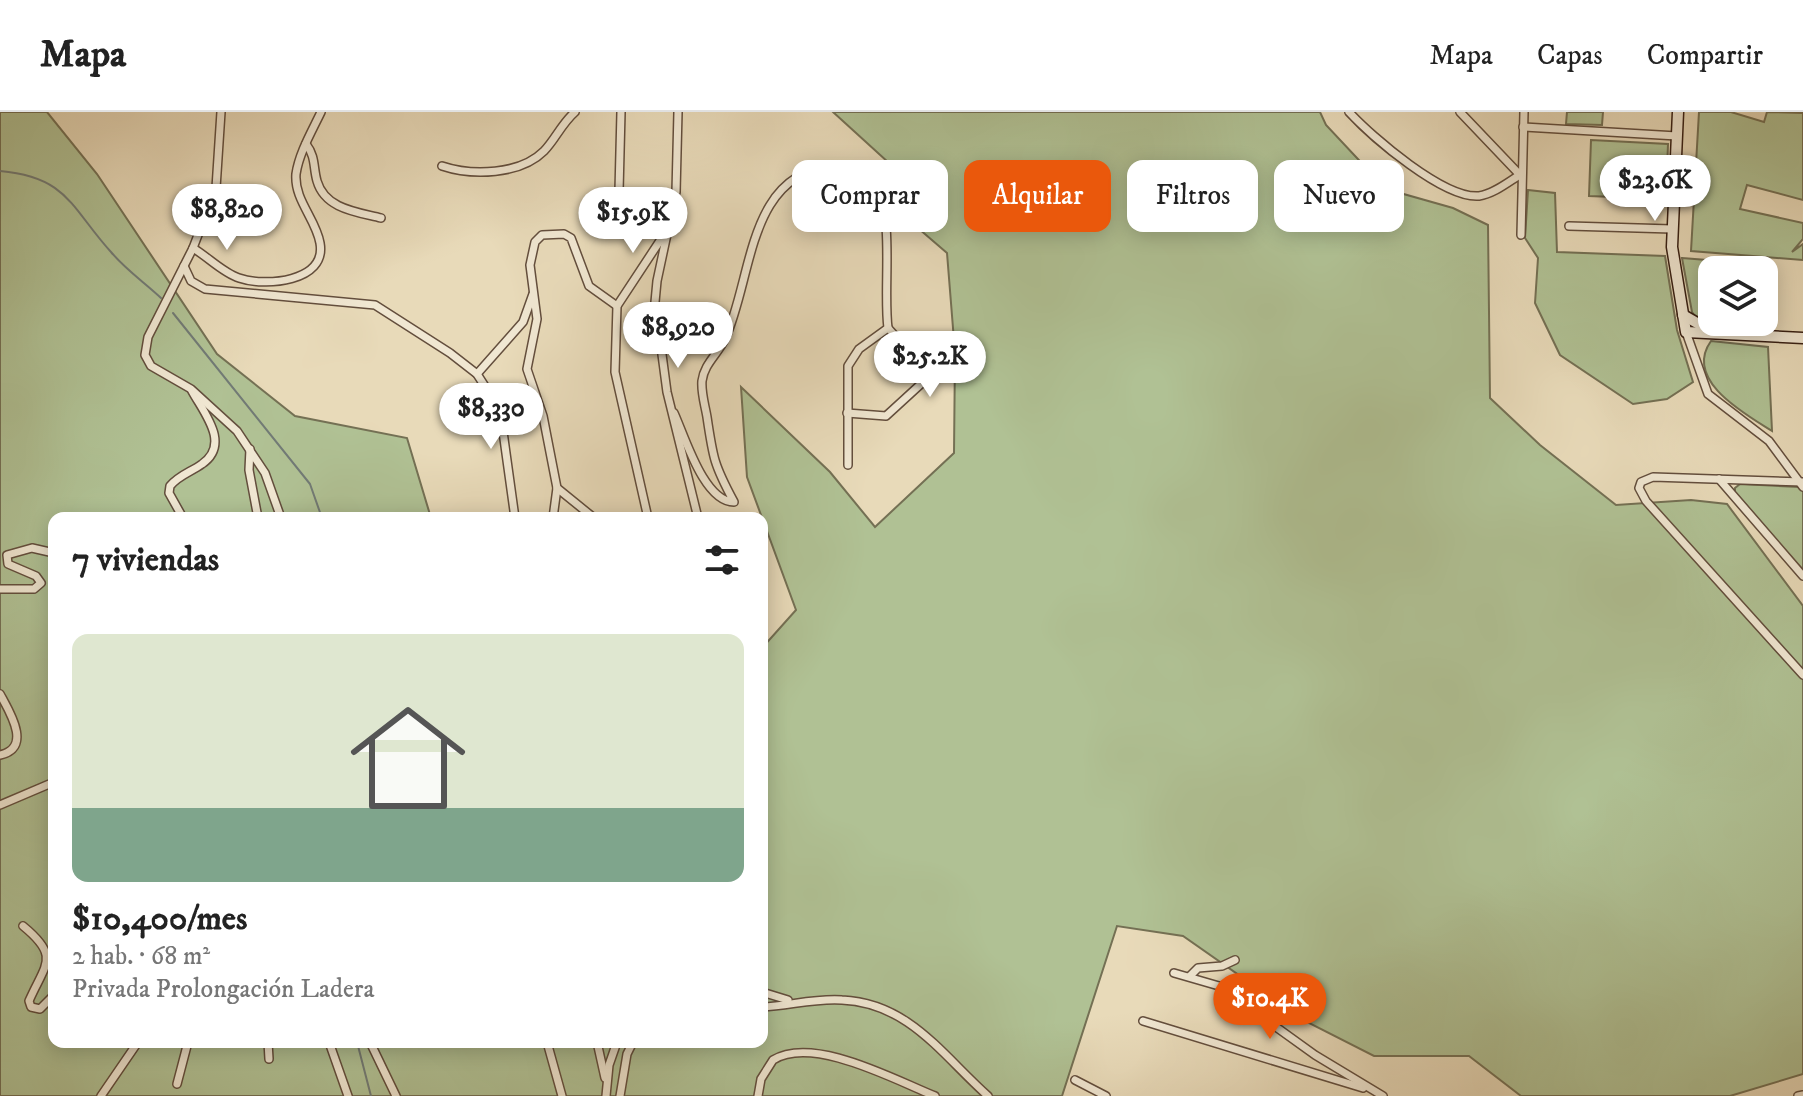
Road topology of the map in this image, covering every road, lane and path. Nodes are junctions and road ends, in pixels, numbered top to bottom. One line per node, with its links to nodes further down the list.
1 (221, 112): 21 (street)
2 (321, 112): 12 (street)
3 (575, 112): 13 (street)
4 (621, 112): 15 (street)
5 (678, 112): 17 (street)
6 (1349, 112): 14 (street)
7 (1460, 112): 14 (street)
8 (1524, 112): 10 (street)
9 (1678, 112): 11 (street)
10 (1523, 127): 11 (street); 14 (street)
11 (1677, 136): 19 (street)
12 (306, 144): 16 (street); 21 (street)
13 (442, 166)
14 (1520, 176): 20 (street)
15 (619, 191)
16 (381, 218)
17 (673, 222): 24 (street); 34 (street)
18 (1569, 226): 19 (street)
19 (1672, 229): 25 (street)
20 (1521, 235)
21 (193, 248): 22 (street)
22 (184, 266): 32 (street); 33 (street)
23 (534, 287): 24 (street); 32 (street); 40 (street)
24 (617, 306): 47 (street)
25 (1683, 315): 26 (street); 28 (street)
26 (1698, 324)
27 (888, 328): 34 (street); 35 (street); 35 (street)
28 (1686, 332): 29 (street); 39 (street)
29 (1698, 332)
30 (1773, 336): 31 (street)
31 (1803, 338)
32 (477, 374): 44 (street)
33 (191, 389): 36 (street); 41 (street)
34 (674, 413): 48 (street)
35 (847, 413): 37 (street)
36 (250, 448): 42 (street); 43 (street)
37 (848, 465)
38 (1719, 479): 39 (street); 50 (street); 52 (street)
39 (1801, 484)
40 (557, 488): 45 (street); 46 (street)
41 (180, 512)
42 (257, 512)
43 (279, 512)
44 (514, 512)
45 (554, 512)
46 (587, 512)
47 (647, 512)
48 (696, 512)
49 (48, 552): 51 (street)
50 (1803, 576)
51 (0, 589)
52 (1803, 675)
53 (0, 694): 54 (street)
54 (0, 755)
55 (48, 785): 56 (street)
56 (0, 805)
57 (23, 926): 62 (street)
58 (1235, 960): 60 (street)
59 (1174, 973): 60 (street)
60 (1190, 976): 79 (street)
61 (768, 994): 63 (street)
62 (48, 1001)
63 (790, 1001): 64 (street); 88 (street)
64 (768, 1006)
65 (1143, 1021): 79 (street)
66 (134, 1048): 80 (street)
67 (186, 1048): 77 (street)
68 (268, 1048): 75 (street)
69 (331, 1048): 81 (street)
70 (373, 1048): 82 (street)
71 (549, 1048): 83 (street)
72 (598, 1048): 78 (street)
73 (615, 1048): 78 (street)
74 (630, 1048): 85 (street)
75 (269, 1059)
76 (1075, 1080): 89 (street)
77 (177, 1084)
78 (606, 1084): 84 (street)
79 (1373, 1090): 90 (street)
80 (101, 1096)
81 (348, 1096)
82 (396, 1096)
83 (562, 1096)
84 (606, 1096)
85 (620, 1096)
86 (758, 1096): 87 (street)
87 (935, 1096)
88 (988, 1096)
89 (1106, 1096)
90 (1383, 1096)

